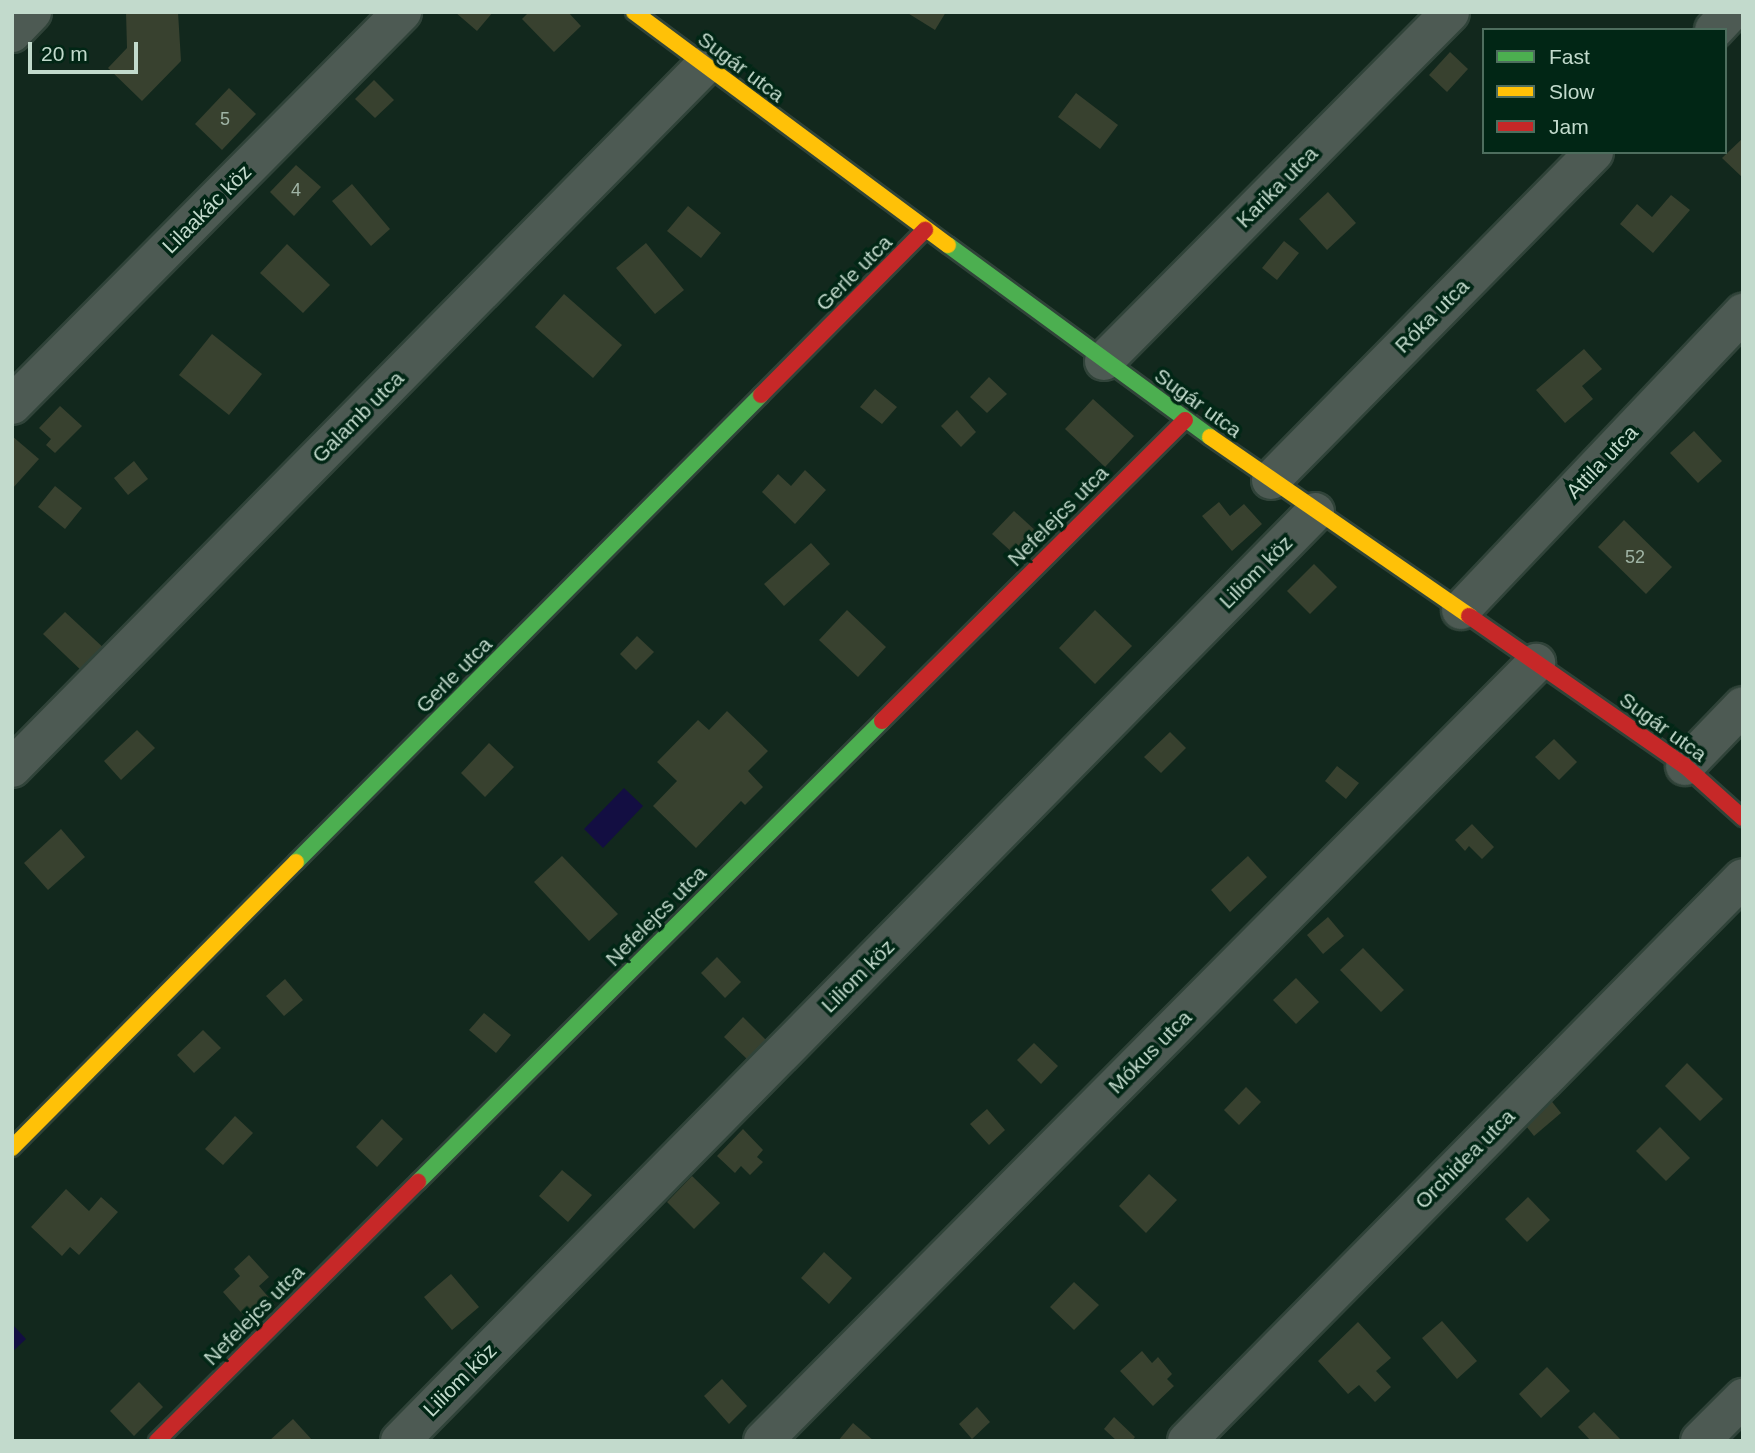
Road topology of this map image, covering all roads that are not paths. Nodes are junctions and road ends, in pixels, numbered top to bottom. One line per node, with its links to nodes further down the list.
1 (32, 12): 7 (street)
2 (402, 12): 13 (street, Lilaakác köz)
3 (634, 12): 8 (street, Sugár utca)
4 (1450, 12): 12 (street, Karika utca)
5 (1731, 12): 6 (street)
6 (1716, 28)
7 (12, 33)
8 (704, 66): 10 (street, Sugár utca); 21 (street, Galamb utca)
9 (1592, 154): 15 (street, Róka utca)
10 (925, 230): 12 (street, Sugár utca); 24 (street, Gerle utca)
11 (1743, 313): 17 (street, Attila utca)
12 (1104, 361): 14 (street, Sugár utca)
13 (12, 405)
14 (1185, 420): 15 (street, Sugár utca); 26 (street, Nefelejcs utca)
15 (1271, 480): 16 (street, Sugár utca)
16 (1315, 512): 17 (street, Sugár utca); 27 (street, Liliom köz)
17 (1461, 610): 18 (street, Sugár utca)
18 (1536, 663): 20 (street, Sugár utca); 28 (street, Mókus utca)
19 (1743, 706): 20 (street)
20 (1685, 765): 22 (street, Sugár utca)
21 (12, 768)
22 (1743, 818)
23 (1743, 877): 29 (street, Orchidea utca)
24 (12, 1149)
25 (1743, 1398): 30 (street)
26 (158, 1441)
27 (400, 1441)
28 (763, 1441)
29 (1187, 1441)
30 (1700, 1441)

